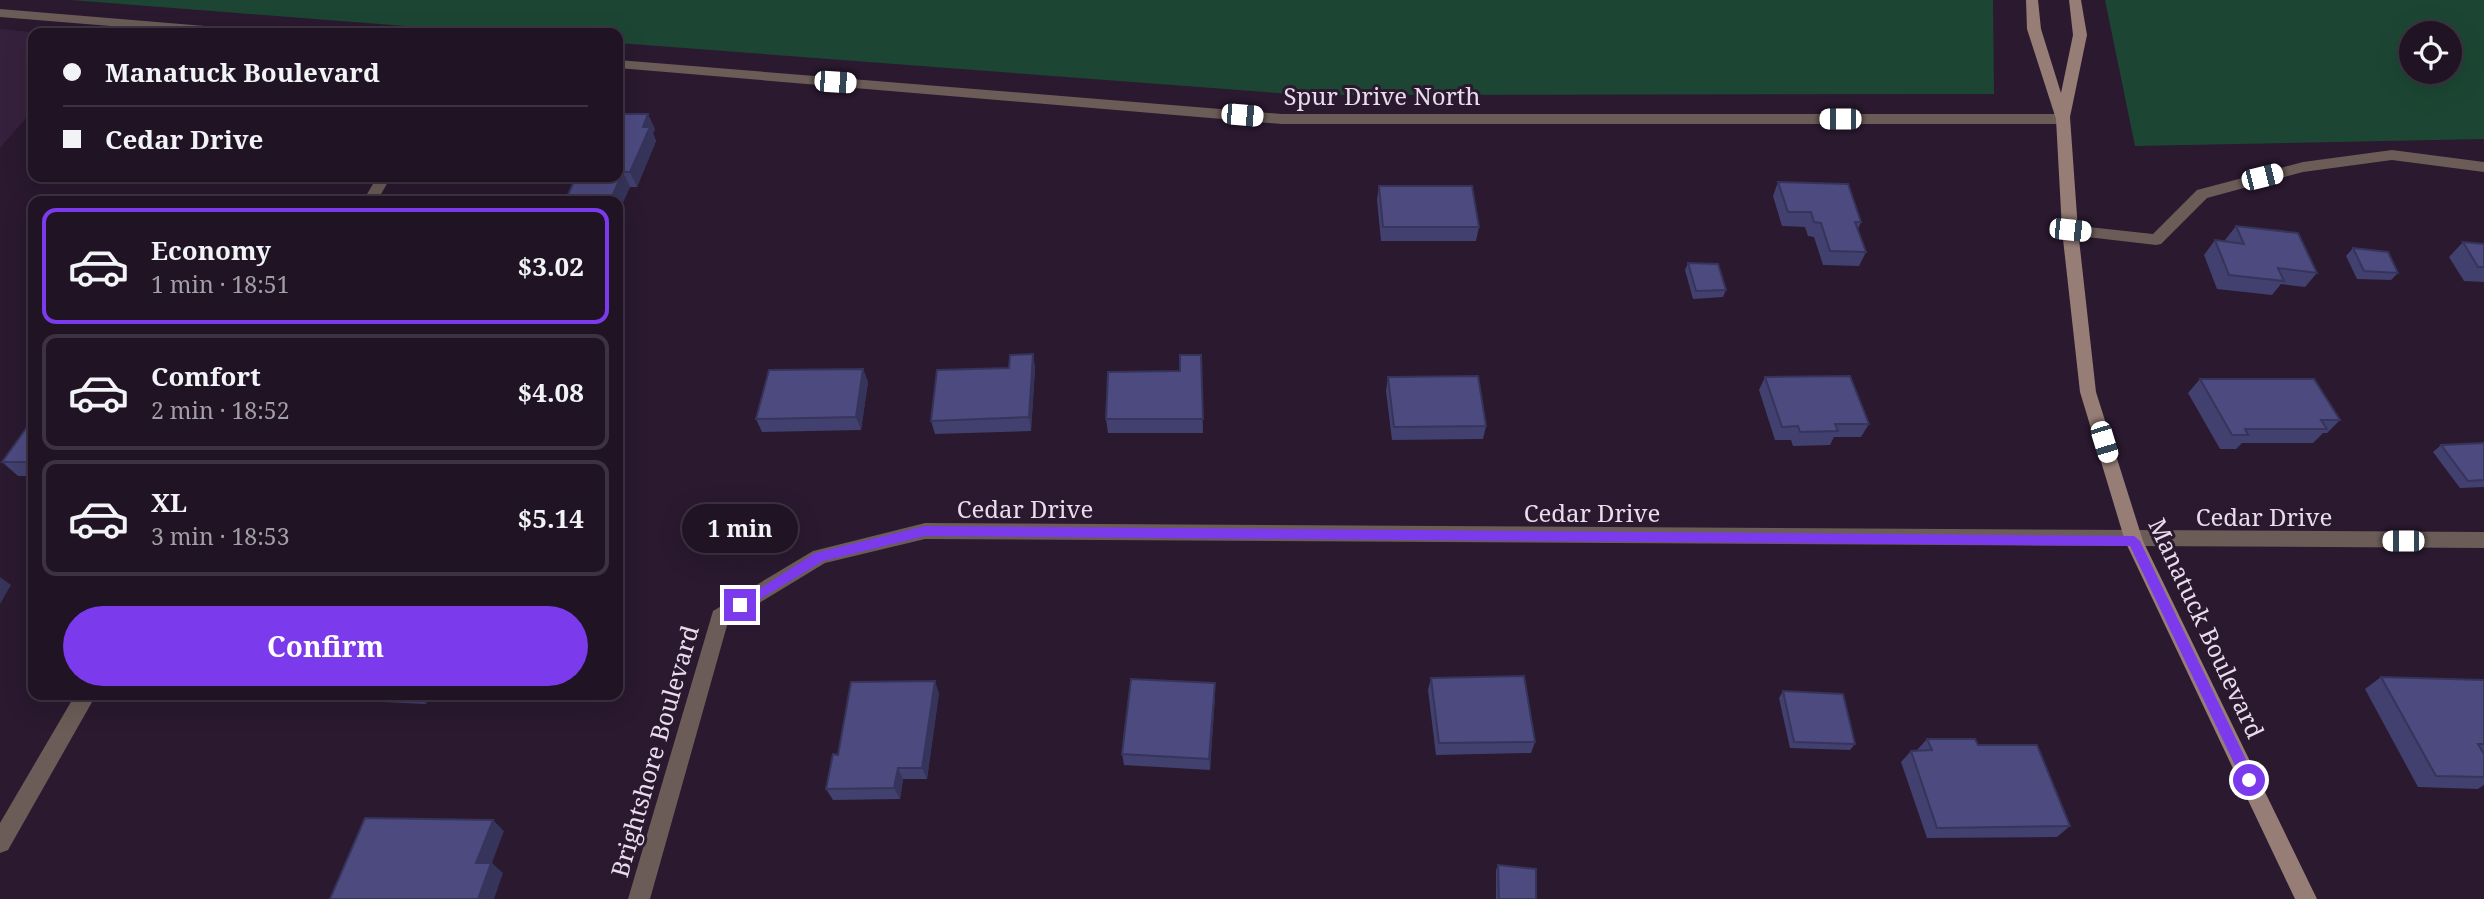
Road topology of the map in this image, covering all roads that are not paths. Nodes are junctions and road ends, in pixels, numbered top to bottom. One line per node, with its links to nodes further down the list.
1 (2032, 0): 6 (street, Manatuck Boulevard)
2 (2076, 0): 6 (street, Manatuck Boulevard)
3 (0, 13): 4 (street)
4 (181, 28)
5 (623, 64): 6 (street, Spur Drive North)
6 (2063, 118): 8 (street, Manatuck Boulevard)
7 (2484, 167): 8 (street)
8 (2070, 230): 10 (street, Manatuck Boulevard)
9 (2484, 540): 10 (street, Cedar Drive)
10 (2134, 541): 11 (street, Cedar Drive); 15 (street, Manatuck Boulevard)
11 (720, 618): 14 (street, Brightshore Boulevard)
12 (83, 700): 13 (street)
13 (0, 843)
14 (639, 899)
15 (2306, 899)

